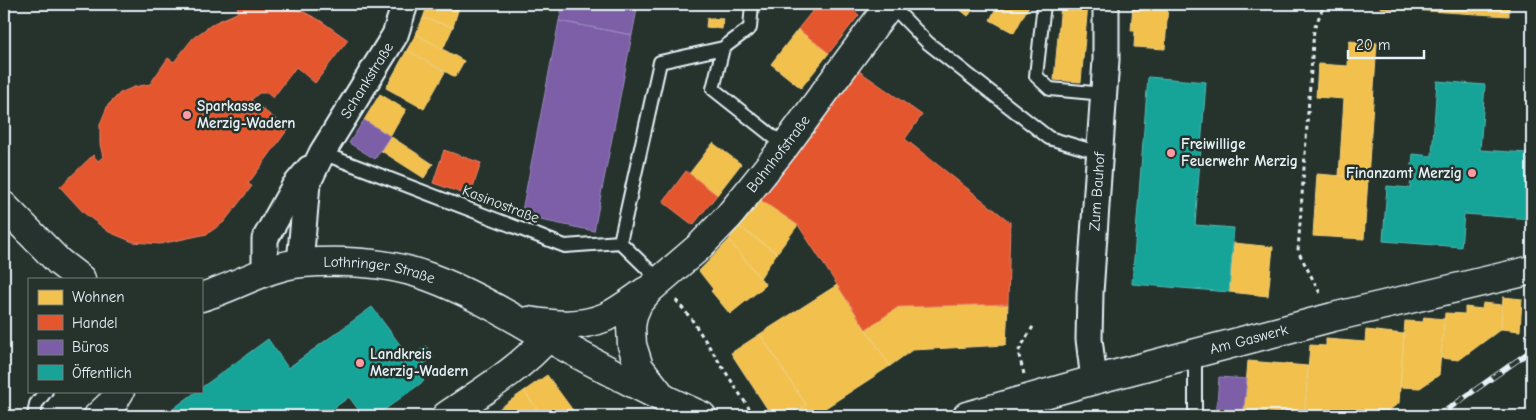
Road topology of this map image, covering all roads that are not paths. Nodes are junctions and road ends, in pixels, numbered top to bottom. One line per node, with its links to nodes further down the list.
1 (405, 4): 10 (street, Schankstraße)
2 (752, 4): 6 (lane)
3 (890, 4): 8 (main road, Bahnhofstraße); 9 (lane)
4 (1044, 4): 7 (lane)
5 (1106, 4): 7 (street, Zum Bauhof)
6 (723, 48): 8 (lane); 12 (lane)
7 (1104, 94): 9 (street, Zum Bauhof)
8 (785, 146): 17 (main road, Bahnhofstraße)
9 (1100, 153): 22 (street, Zum Bauhof)
10 (322, 154): 12 (lane, Kasinostraße); 13 (street, Schankstraße); 15 (street, Schankstraße)
11 (4, 206): 16 (main road)
12 (620, 242): 17 (lane)
13 (300, 263): 15 (main road, Lothringer Straße); 19 (main road, Lothringer Straße)
14 (1532, 270): 21 (main road, Am Gaswerk)
15 (265, 272): 18 (main road, Lothringer Straße)
16 (80, 278)
17 (654, 285): 19 (main road, Bahnhofstraße); 26 (main road, Bahnhofstraße)
18 (202, 297)
19 (518, 320): 20 (main road, Lothringer Straße)
20 (548, 337): 26 (main road, Lothringer Straße); 30 (main road)
21 (1194, 354): 22 (main road, Am Gaswerk); 33 (lane)
22 (1094, 380): 32 (main road, Am Gaswerk)
23 (45, 392): 27 (lane)
24 (100, 392): 28 (main road)
25 (119, 392): 29 (main road)
26 (665, 401): 31 (main road, Lothringer Straße)
27 (34, 416)
28 (94, 416)
29 (98, 416)
30 (446, 416)
31 (702, 416)
32 (967, 416)
33 (1195, 416)

